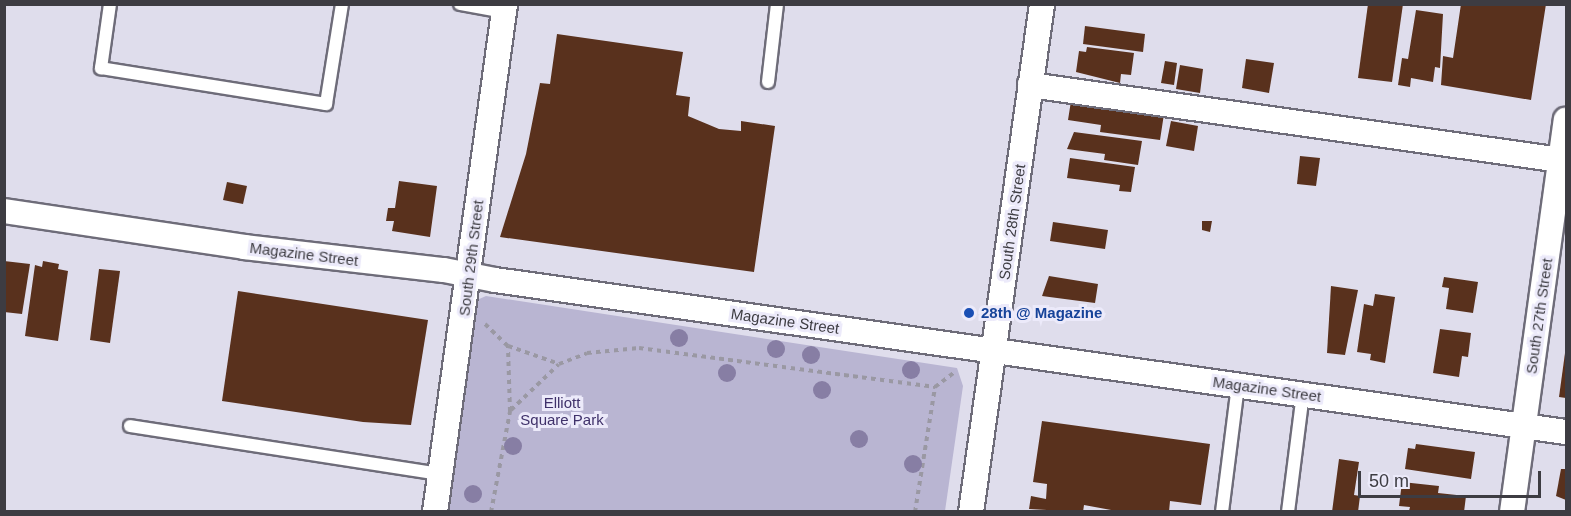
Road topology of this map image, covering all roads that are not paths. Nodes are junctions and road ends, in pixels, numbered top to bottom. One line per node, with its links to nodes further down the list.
1 (110, 4): 2 (lane)
2 (342, 4)
3 (460, 4): 6 (lane)
4 (777, 4): 7 (lane)
5 (1042, 4): 8 (street, South 28th Street)
6 (505, 8): 12 (street, South 29th Street)
7 (768, 82)
8 (1030, 85): 10 (street); 13 (street, South 28th Street)
9 (1566, 120): 10 (street, South 27th Street)
10 (1561, 160): 17 (street, South 27th Street)
11 (4, 211): 12 (street, Magazine Street)
12 (469, 275): 13 (street, Magazine Street); 19 (street, South 29th Street)
13 (994, 351): 14 (street, Magazine Street); 21 (street, South 28th Street)
14 (1238, 385): 15 (street, Magazine Street); 22 (lane)
15 (1303, 394): 17 (street, Magazine Street); 23 (lane)
16 (130, 426): 19 (lane)
17 (1524, 426): 18 (street, Magazine Street); 24 (street, South 27th Street)
18 (1566, 432)
19 (440, 474): 20 (street, South 29th Street)
20 (435, 512)
21 (971, 512)
22 (1222, 512)
23 (1288, 512)
24 (1512, 512)

